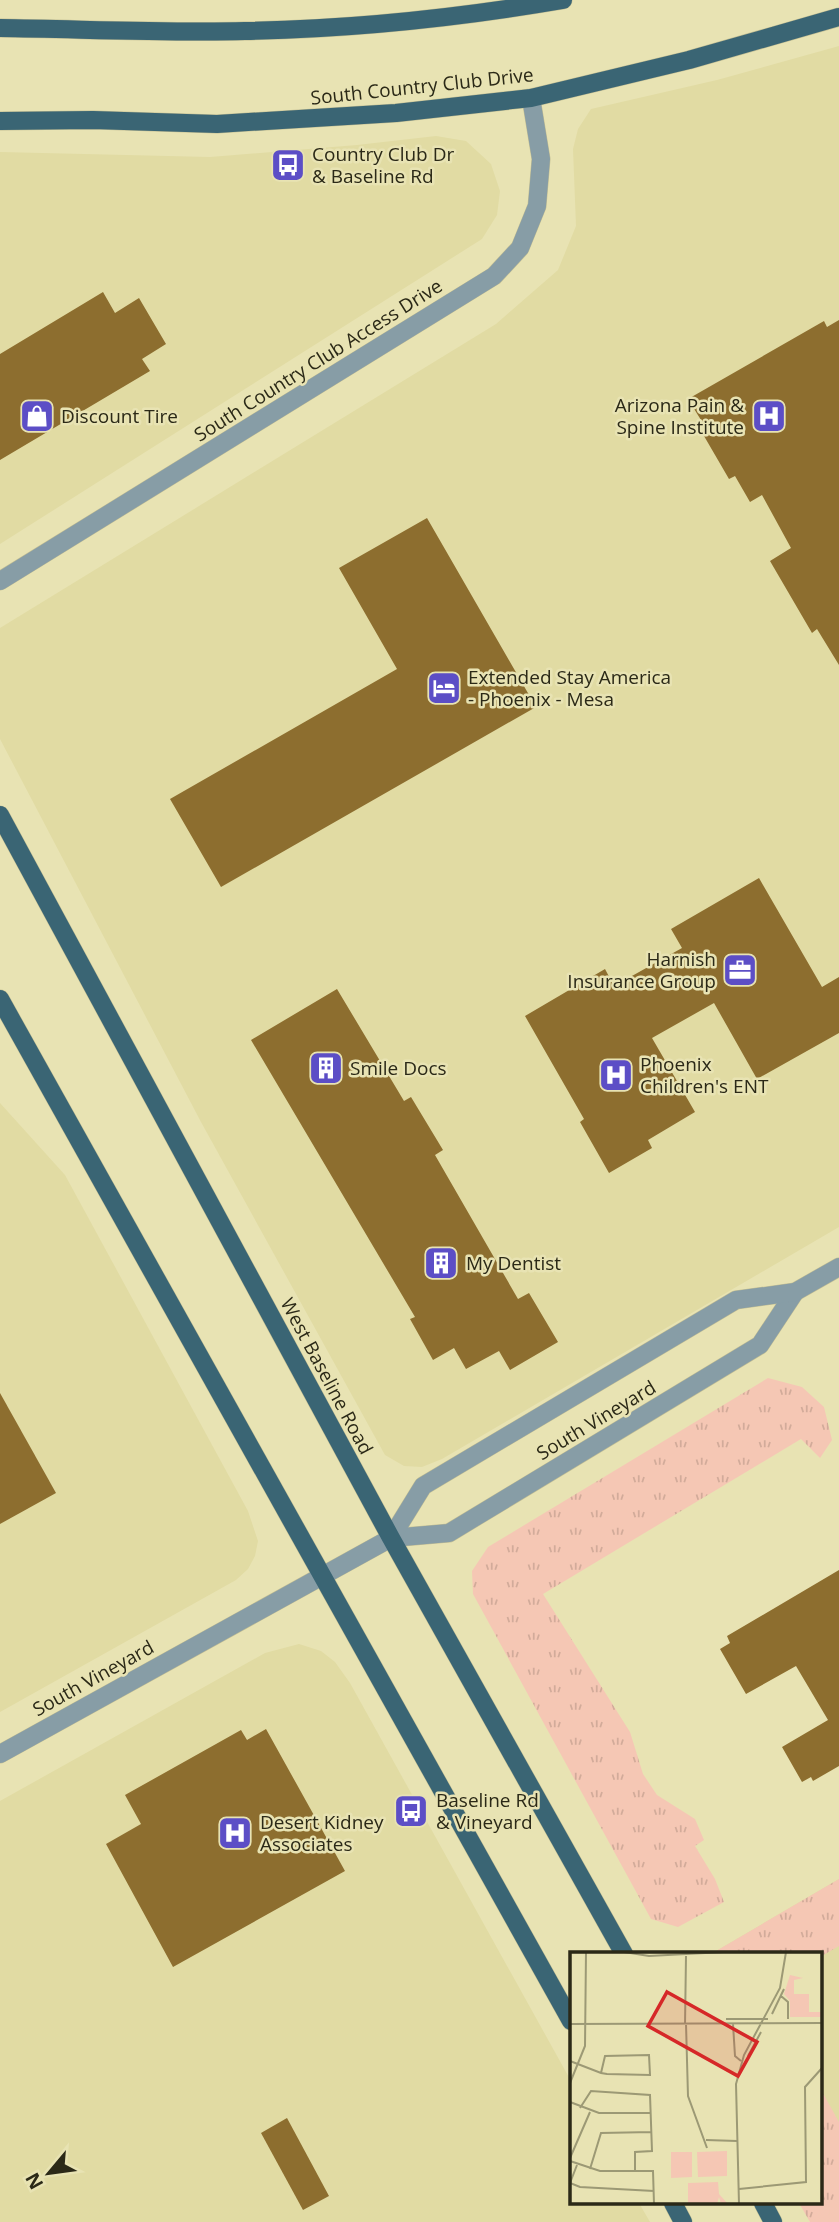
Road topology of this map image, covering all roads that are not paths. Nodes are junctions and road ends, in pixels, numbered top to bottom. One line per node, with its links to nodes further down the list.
1 (563, 0): 3 (main road)
2 (839, 17): 4 (main road, South Country Club Drive)
3 (0, 28)
4 (531, 98): 5 (main road, South Country Club Drive); 6 (street, South Country Club Access Drive)
5 (0, 121)
6 (0, 581)
7 (0, 815): 11 (main road, West Baseline Road)
8 (0, 999): 12 (main road)
9 (839, 1267): 10 (street, South Vineyard)
10 (795, 1292): 11 (street, South Vineyard); 11 (street, South Vineyard)
11 (391, 1538): 12 (street, South Vineyard); 14 (main road, West Baseline Road)
12 (323, 1576): 13 (street, South Vineyard); 15 (main road)
13 (0, 1754)
14 (623, 1952)
15 (570, 2019)
16 (674, 2204): 18 (main road)
17 (764, 2204): 19 (main road)
18 (683, 2222)
19 (773, 2222)

